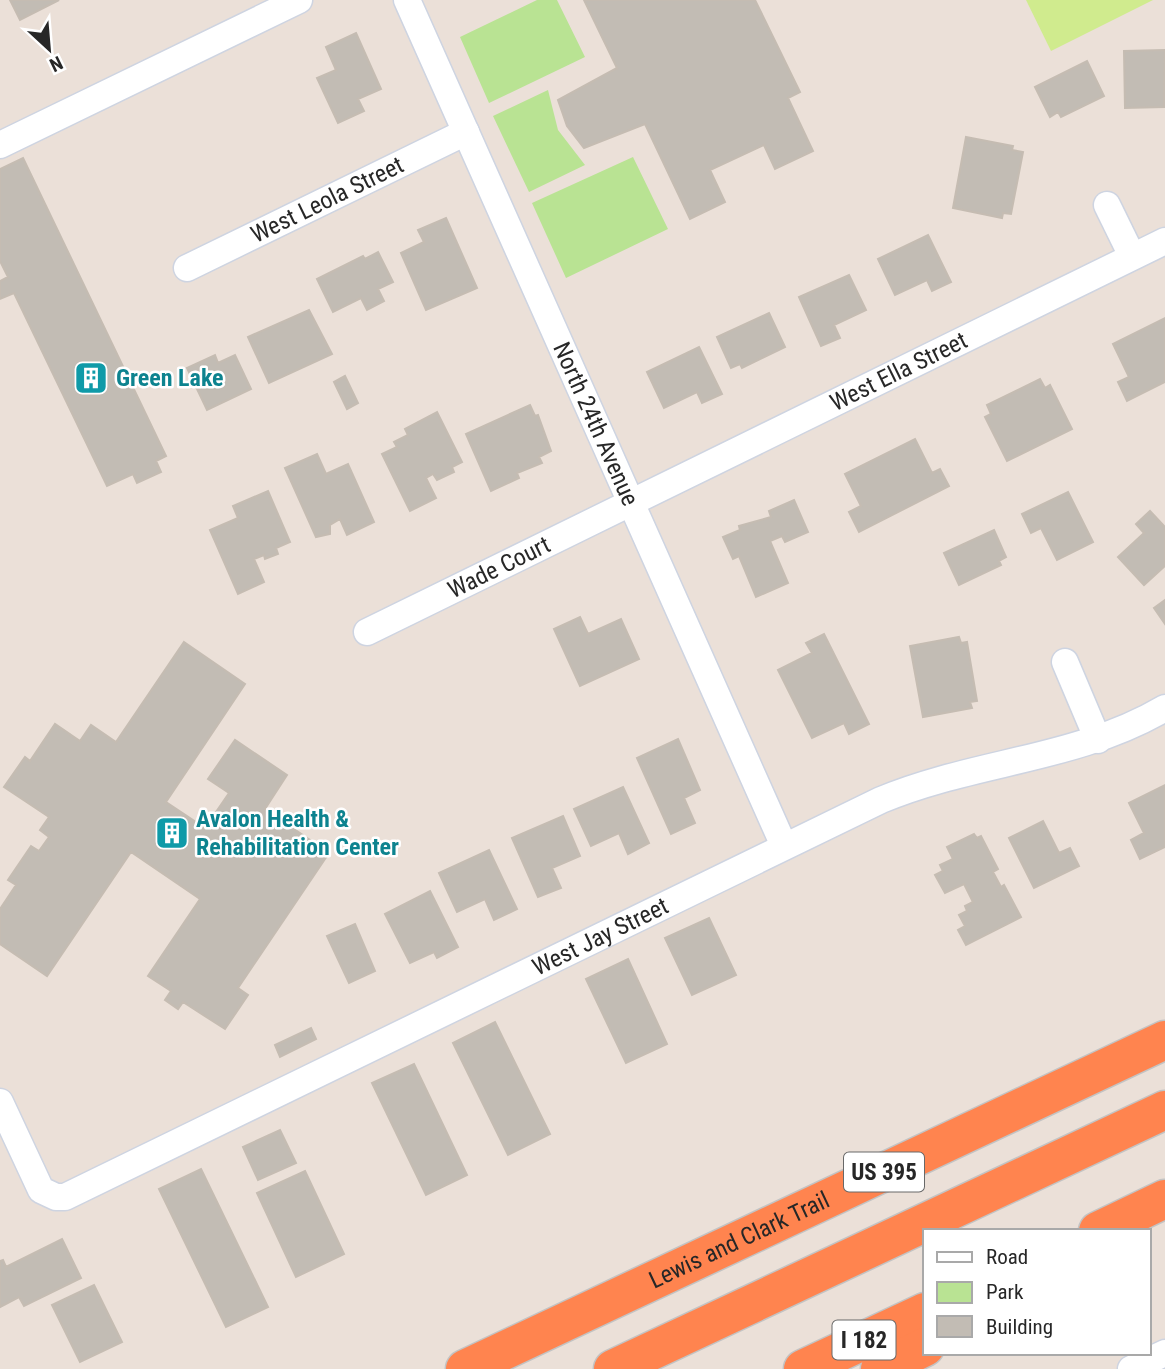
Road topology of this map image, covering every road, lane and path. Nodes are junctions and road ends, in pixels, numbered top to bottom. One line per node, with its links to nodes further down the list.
1 (299, 0): 4 (street)
2 (407, 0): 3 (street, North 24th Avenue)
3 (466, 132): 8 (street, West Leola Street); 9 (street, North 24th Avenue)
4 (0, 145)
5 (1107, 205): 7 (street)
6 (1165, 241): 7 (street, West Ella Street)
7 (1132, 256): 9 (street, West Ella Street)
8 (187, 268)
9 (631, 503): 10 (street, Wade Court); 14 (street, North 24th Avenue)
10 (367, 632)
11 (1065, 662): 13 (street)
12 (1165, 708): 13 (street, West Jay Street)
13 (1098, 740): 14 (street, West Jay Street)
14 (784, 846): 16 (street, West Jay Street)
15 (1165, 1040): 20 (highway, Lewis and Clark Trail / US 395)
16 (0, 1102)
17 (1165, 1110): 26 (highway)
18 (1165, 1199): 19 (highway)
19 (1102, 1229)
20 (602, 1304): 24 (highway); 25 (highway, Lewis and Clark Trail / US 395)
21 (923, 1313): 27 (highway, I 182)
22 (923, 1348): 28 (highway)
23 (1165, 1354): 29 (street)
24 (435, 1369)
25 (465, 1369)
26 (613, 1369)
27 (803, 1369)
28 (880, 1369)
29 (1131, 1369)

